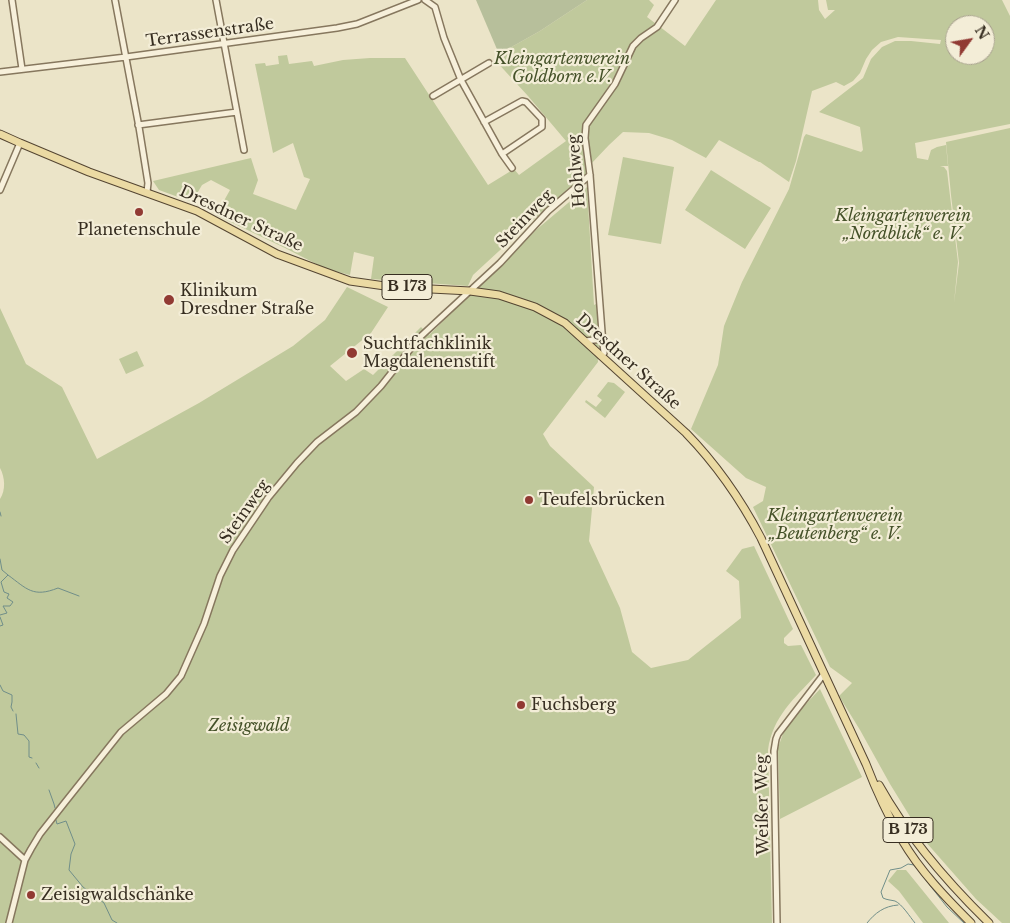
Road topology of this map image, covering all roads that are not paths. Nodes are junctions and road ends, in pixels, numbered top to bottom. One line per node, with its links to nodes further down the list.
1 (12, 0): 10 (street)
2 (115, 0): 8 (street)
3 (216, 0): 7 (street)
4 (418, 0): 7 (street, Terrassenstraße)
5 (425, 0): 12 (street)
6 (675, 0): 22 (street, Hohlweg)
7 (224, 43): 8 (street, Terrassenstraße); 14 (street)
8 (126, 57): 10 (street, Terrassenstraße); 16 (street)
9 (490, 63): 12 (street)
10 (22, 69): 11 (street, Terrassenstraße)
11 (0, 72)
12 (461, 80): 13 (street); 15 (street)
13 (433, 96)
14 (237, 112): 16 (street); 19 (street)
15 (484, 122): 20 (street); 20 (street)
16 (138, 125): 24 (street)
17 (0, 134): 18 (main road, Dresdner Straße / B 173)
18 (20, 143): 23 (street); 24 (main road, Dresdner Straße / B 173)
19 (244, 150)
20 (502, 154): 21 (street)
21 (512, 168)
22 (590, 175): 25 (street, Steinweg); 26 (street, Hohlweg)
23 (0, 190)
24 (147, 192): 25 (main road, Dresdner Straße / B 173)
25 (470, 291): 27 (main road, Dresdner Straße / B 173); 32 (street, Steinweg)
26 (602, 339): 27 (street); 28 (street, Hohlweg)
27 (585, 341): 28 (main road, Dresdner Straße / B 173)
28 (601, 356): 29 (main road, Dresdner Straße / B 173)
29 (824, 674): 30 (main road, Dresdner Straße / B 173); 34 (street, Weißer Weg)
30 (866, 764): 35 (main road, B 173); 36 (main road, B 173)
31 (0, 838): 32 (street)
32 (25, 860): 33 (street, Steinweg)
33 (9, 923)
34 (777, 923)
35 (971, 923)
36 (989, 923)

